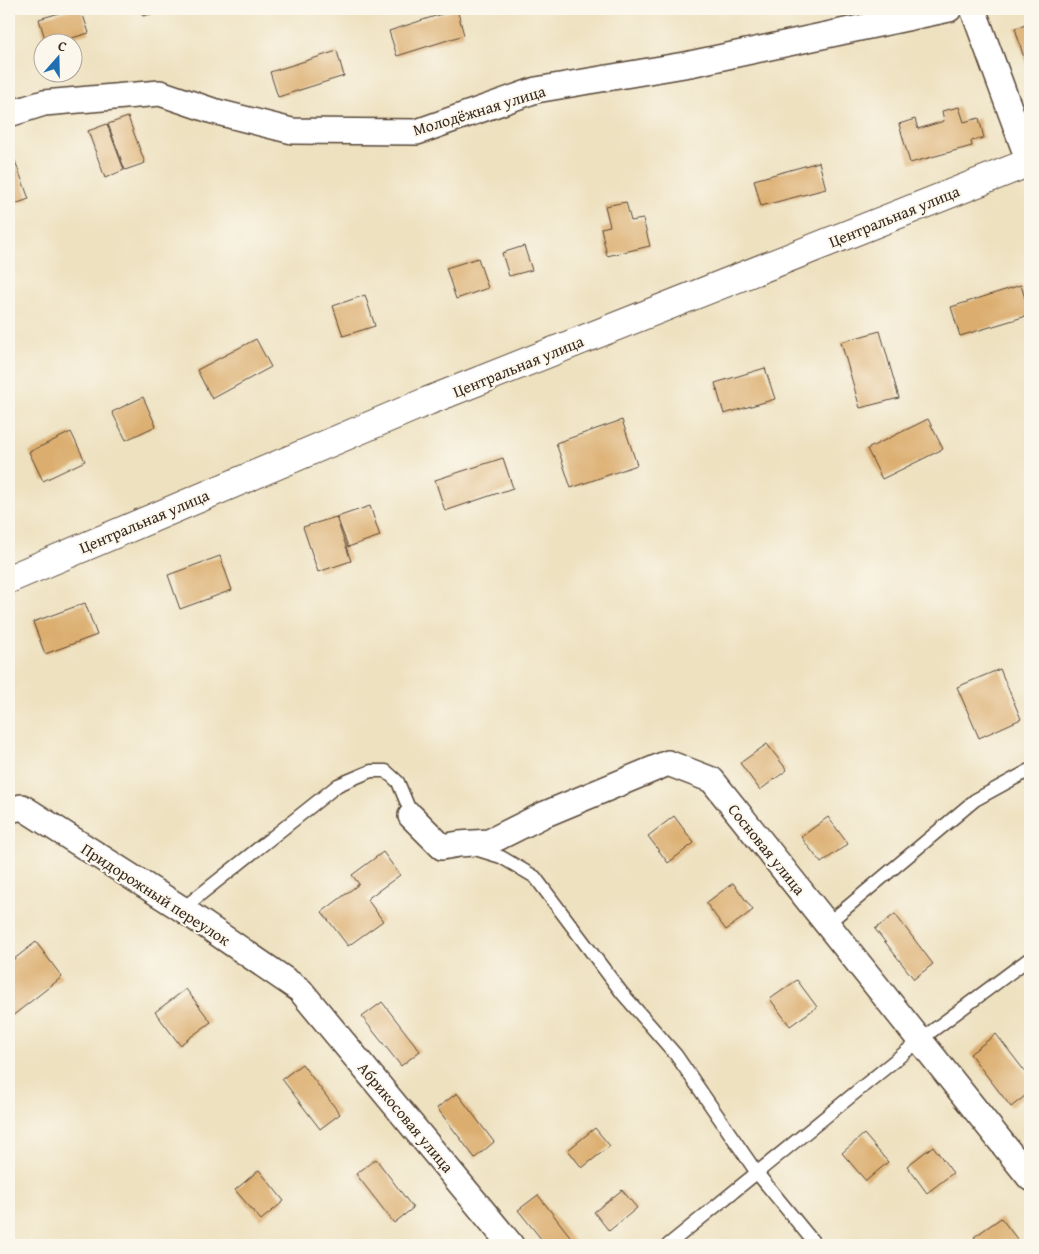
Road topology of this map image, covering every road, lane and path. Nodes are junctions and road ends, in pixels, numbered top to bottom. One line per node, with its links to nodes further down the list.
1 (949, 9): 3 (street, Молодёжная улица)
2 (973, 9): 4 (street)
3 (9, 114)
4 (1030, 162): 5 (street, Центральная улица)
5 (9, 578)
6 (1030, 770): 11 (lane)
7 (9, 810): 10 (street, Придорожный переулок)
8 (411, 816): 9 (street); 10 (lane)
9 (442, 847): 11 (street, Сосновая улица); 15 (lane)
10 (182, 910): 13 (street, Придорожный переулок)
11 (827, 924): 14 (street, Сосновая улица)
12 (1030, 958): 14 (lane)
13 (300, 990): 17 (street, Абрикосовая улица)
14 (920, 1040): 15 (lane); 16 (street, Сосновая улица)
15 (757, 1173): 18 (lane); 19 (lane)
16 (1030, 1178)
17 (511, 1245)
18 (668, 1245)
19 (816, 1245)

